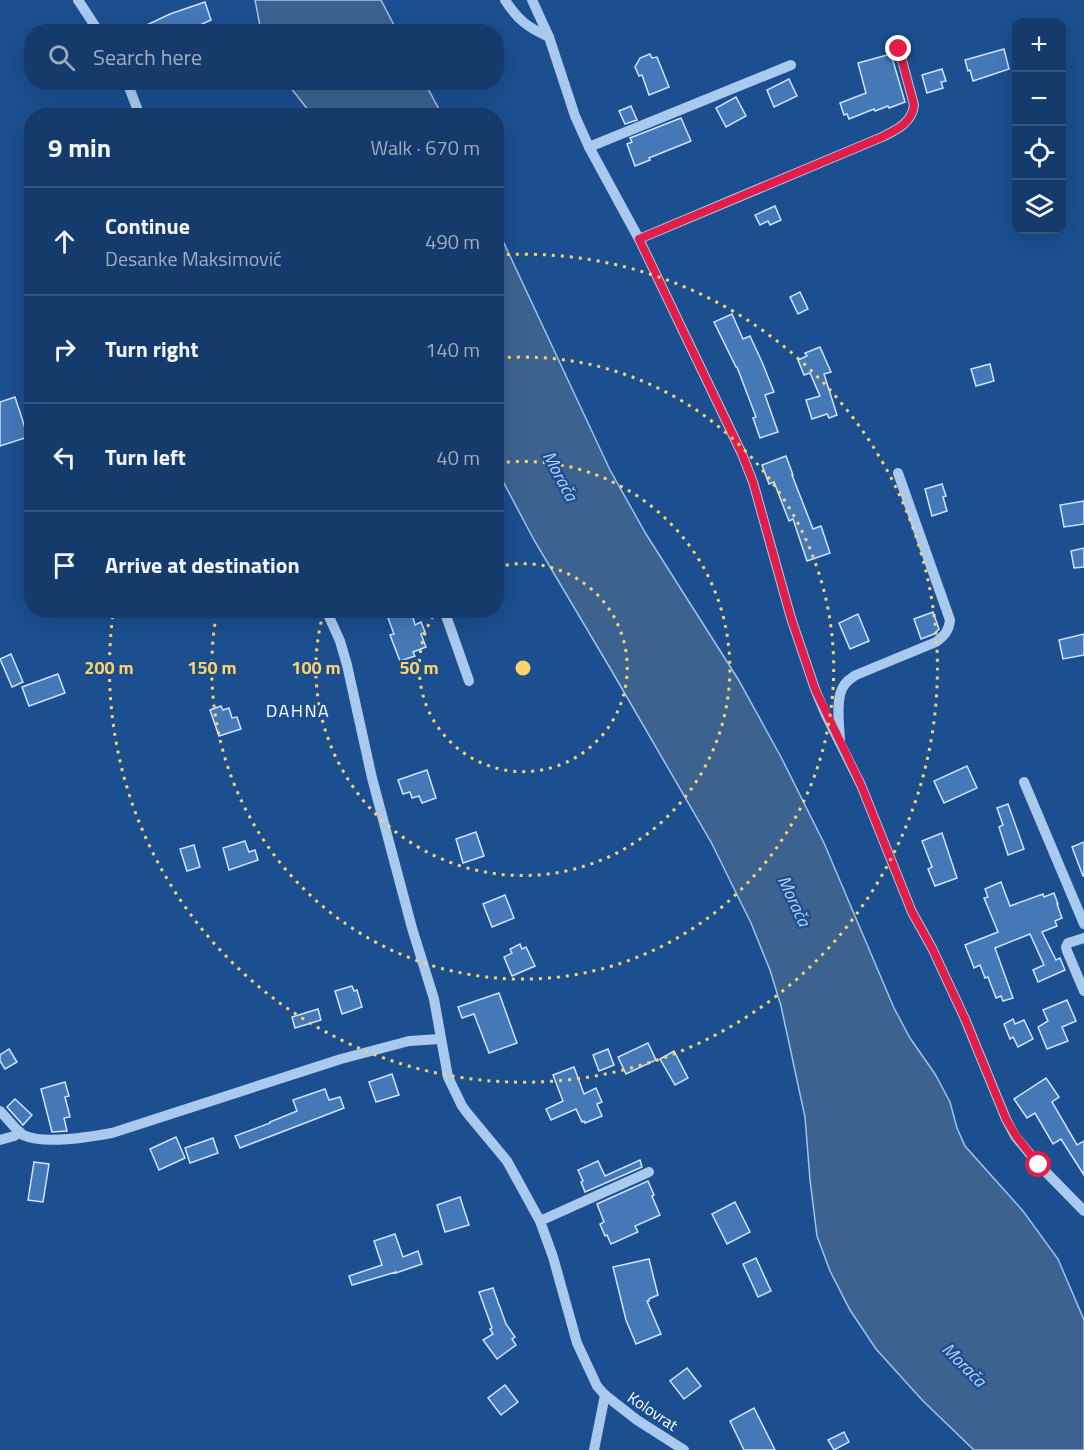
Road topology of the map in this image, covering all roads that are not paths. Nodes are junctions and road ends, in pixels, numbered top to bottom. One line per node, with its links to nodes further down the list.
1 (78, 0): 4 (street)
2 (505, 0): 5 (street)
3 (532, 0): 5 (street)
4 (94, 24)
5 (549, 37): 10 (street)
6 (899, 49): 11 (street)
7 (791, 65): 10 (street)
8 (130, 90): 9 (street)
9 (137, 108)
10 (589, 147): 11 (street)
11 (639, 239): 16 (street)
12 (898, 473): 16 (street)
13 (330, 618): 21 (street)
14 (447, 618): 15 (street)
15 (470, 681)
16 (840, 742): 26 (street)
17 (1024, 782): 18 (street)
18 (1084, 924)
19 (1084, 939): 20 (street)
20 (1084, 991)
21 (440, 1039): 23 (street); 27 (street)
22 (0, 1111): 23 (street)
23 (20, 1132): 24 (street)
24 (0, 1140)
25 (649, 1172): 27 (street)
26 (1084, 1211)
27 (540, 1221): 28 (street)
28 (605, 1395): 29 (street); 30 (street, Kolovrat)
29 (594, 1450)
30 (684, 1450)

